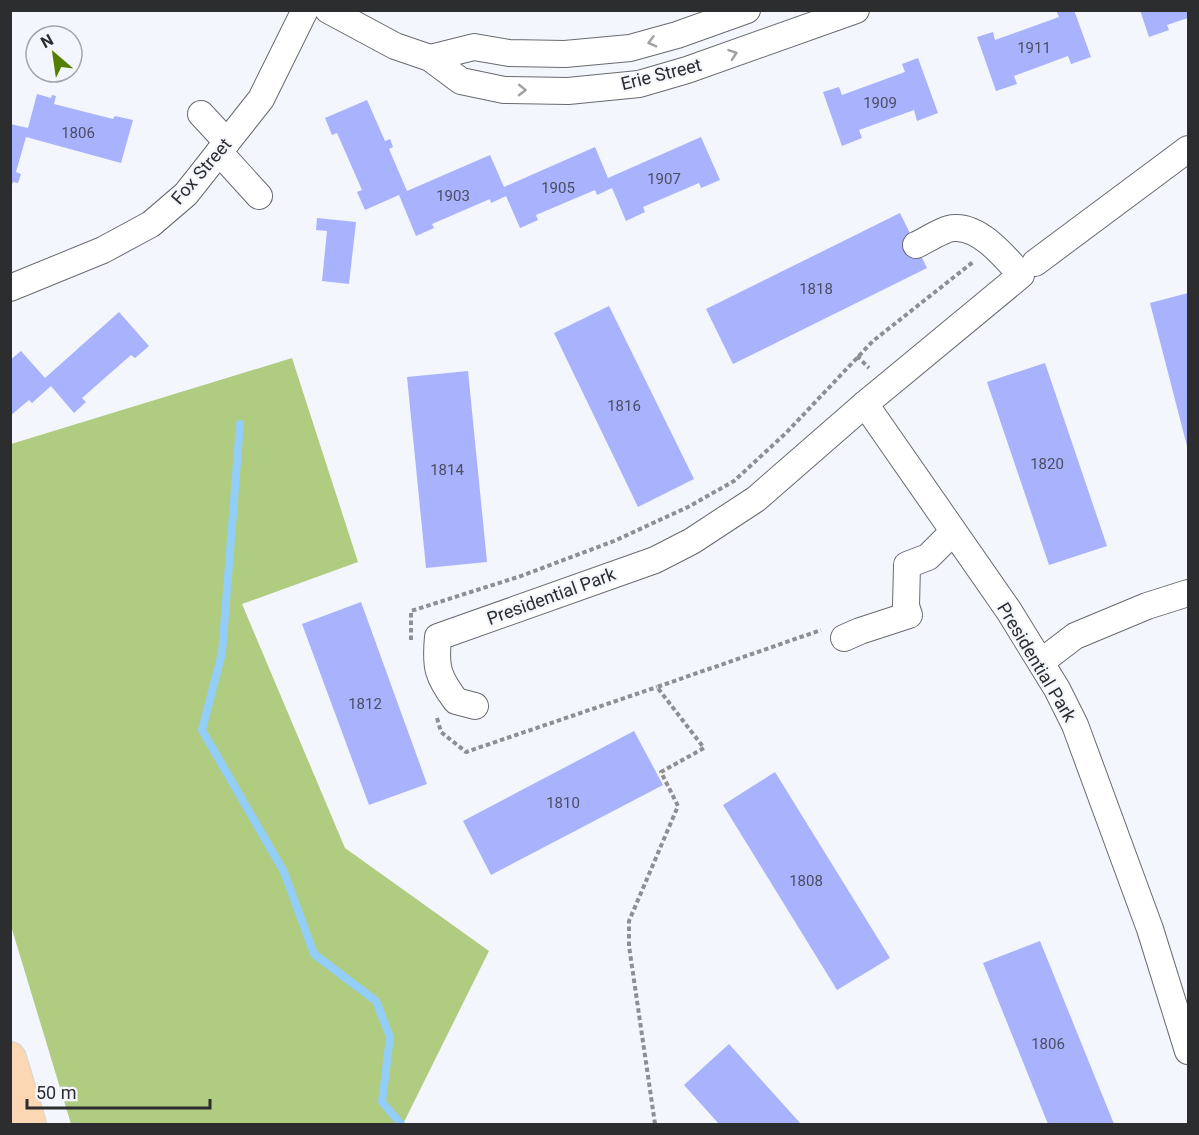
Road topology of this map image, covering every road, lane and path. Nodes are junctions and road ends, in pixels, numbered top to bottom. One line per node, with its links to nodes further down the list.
1 (304, 10): 9 (street, Fox Street)
2 (328, 10): 6 (street, Erie Street)
3 (747, 10): 5 (street, Erie Street, one-way to 5)
4 (856, 10): 7 (street, Erie Street, one-way to 4)
5 (494, 50): 6 (street, Erie Street); 7 (street)
6 (430, 58): 7 (street, Erie Street)
7 (490, 87)
8 (201, 114): 9 (street)
9 (223, 147): 11 (street); 14 (street, Fox Street)
10 (1188, 149): 13 (street, Presidential Park)
11 (259, 196)
12 (916, 245): 13 (street)
13 (1028, 269): 15 (street, Presidential Park)
14 (10, 288)
15 (865, 404): 16 (street, Presidential Park); 20 (street, Presidential Park)
16 (954, 532): 18 (street); 19 (street, Presidential Park)
17 (1188, 593): 19 (street)
18 (835, 633): 24 (path)
19 (1041, 662): 21 (street, Presidential Park)
20 (475, 706)
21 (1188, 1051)
22 (10, 1058): 23 (main road)
23 (30, 1125)
24 (655, 1125)

